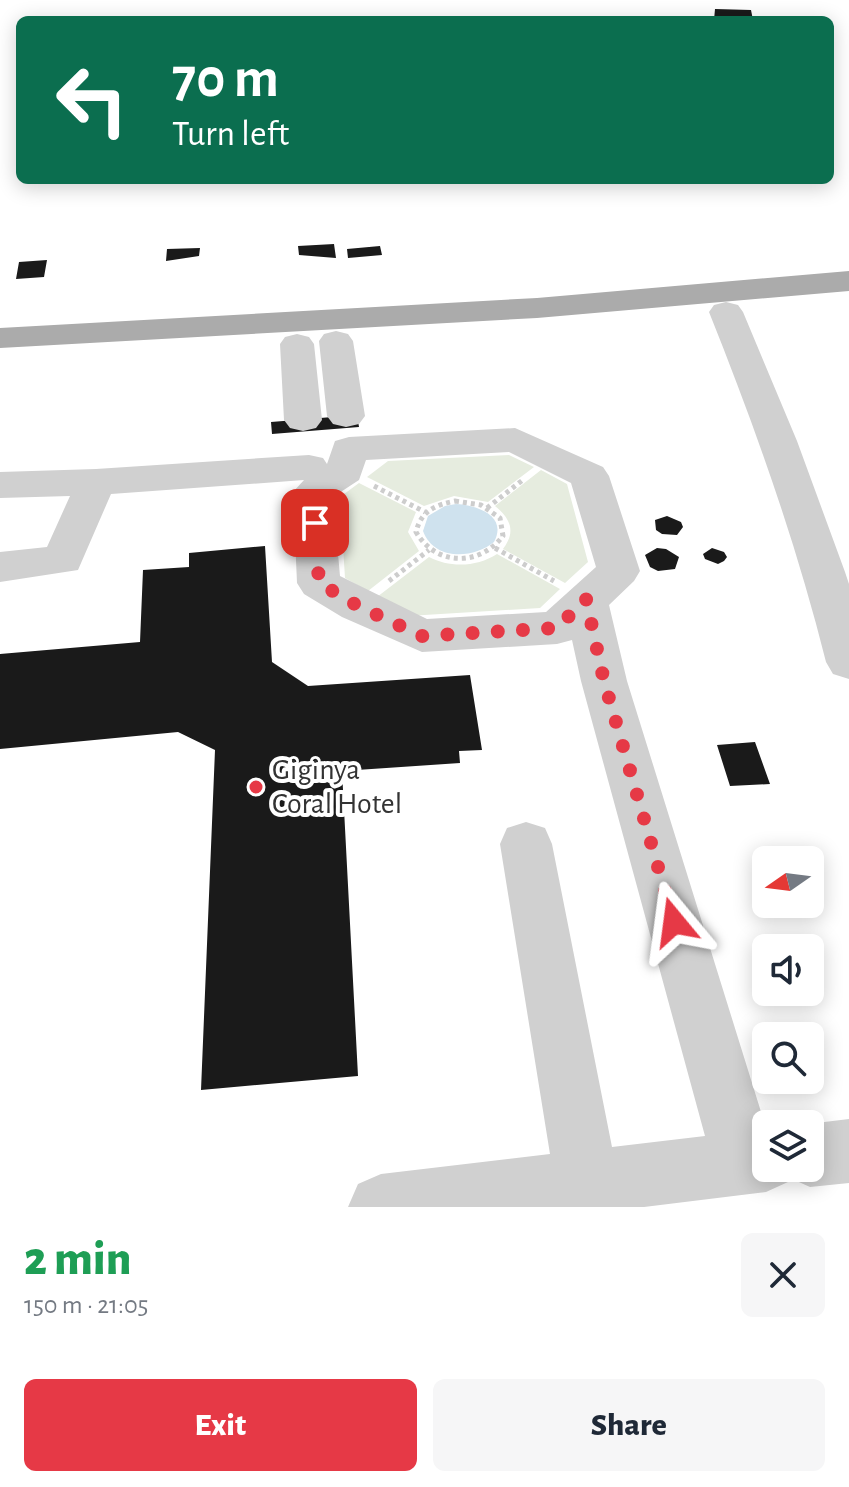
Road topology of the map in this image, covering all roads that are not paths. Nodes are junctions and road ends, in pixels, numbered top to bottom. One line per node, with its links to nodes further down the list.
1 (849, 281): 4 (main road)
2 (849, 303): 3 (main road)
3 (726, 312): 5 (main road); 13 (street)
4 (0, 338)
5 (336, 341): 6 (main road); 8 (street)
6 (297, 344): 7 (main road); 8 (street)
7 (0, 358)
8 (327, 447): 9 (street); 12 (street); 12 (street)
9 (96, 482): 10 (street); 11 (street)
10 (0, 485)
11 (0, 567)
12 (586, 599): 16 (street)
13 (849, 662)
14 (526, 844): 19 (street)
15 (849, 1151): 17 (street)
16 (752, 1152)
17 (824, 1154)
18 (752, 1162): 19 (street)
19 (587, 1182): 20 (street)
20 (381, 1207)

